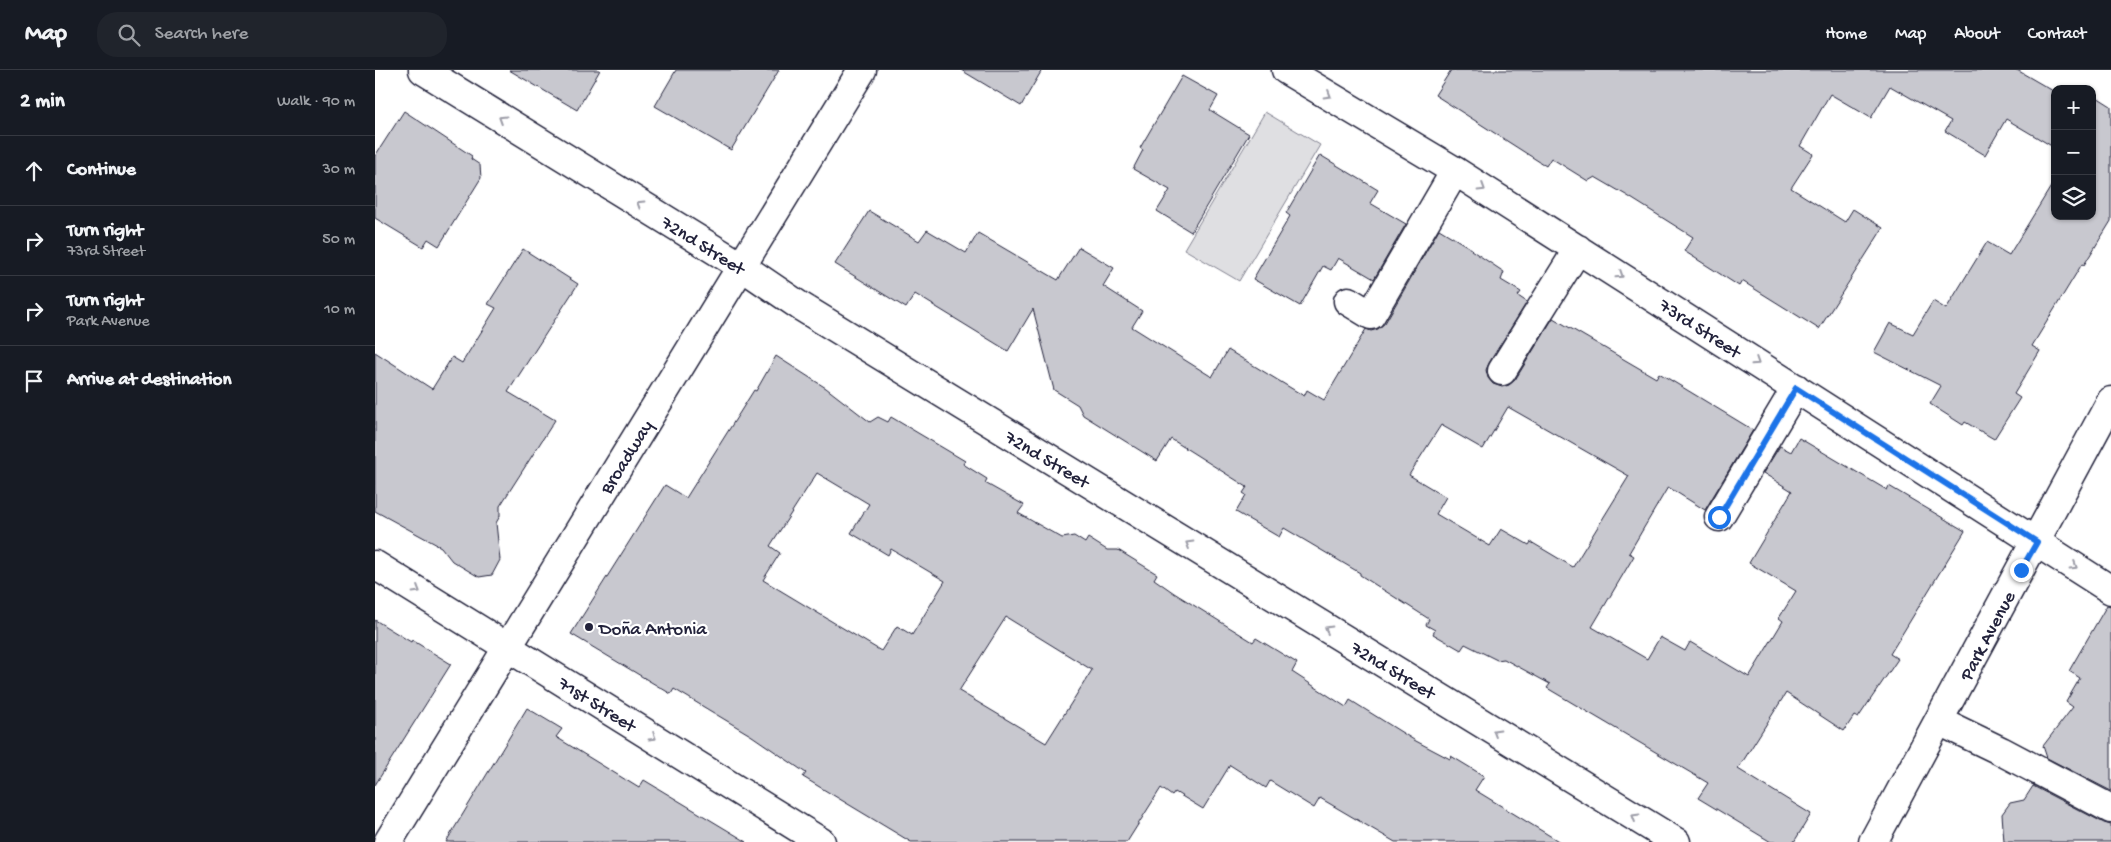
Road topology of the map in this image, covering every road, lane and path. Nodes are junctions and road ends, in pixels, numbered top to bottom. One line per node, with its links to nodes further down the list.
1 (423, 70): 6 (street, 72nd Street, one-way to 1)
2 (861, 70): 6 (street, Broadway)
3 (1286, 70): 4 (street, 73rd Street, one-way to 4)
4 (1455, 170): 5 (street, 73rd Street, one-way to 5); 7 (street)
5 (1578, 249): 8 (street); 9 (street, 73rd Street, one-way to 9)
6 (741, 266): 15 (street, Broadway); 20 (street, 72nd Street, one-way to 6)
7 (1348, 301)
8 (1502, 371)
9 (1796, 388): 11 (street); 12 (street, 73rd Street)
10 (2111, 401): 12 (street, Park Avenue)
11 (1719, 517)
12 (2037, 542): 14 (street, 73rd Street, one-way to 14); 16 (street, Park Avenue)
13 (375, 565): 15 (street, 71st Street, one-way to 15)
14 (2111, 590)
15 (508, 646): 18 (street, Broadway); 19 (street, 71st Street, one-way to 19)
16 (1939, 722): 17 (street); 21 (street, Park Avenue)
17 (2111, 810)
18 (387, 842)
19 (821, 842)
20 (1676, 842)
21 (1873, 842)

